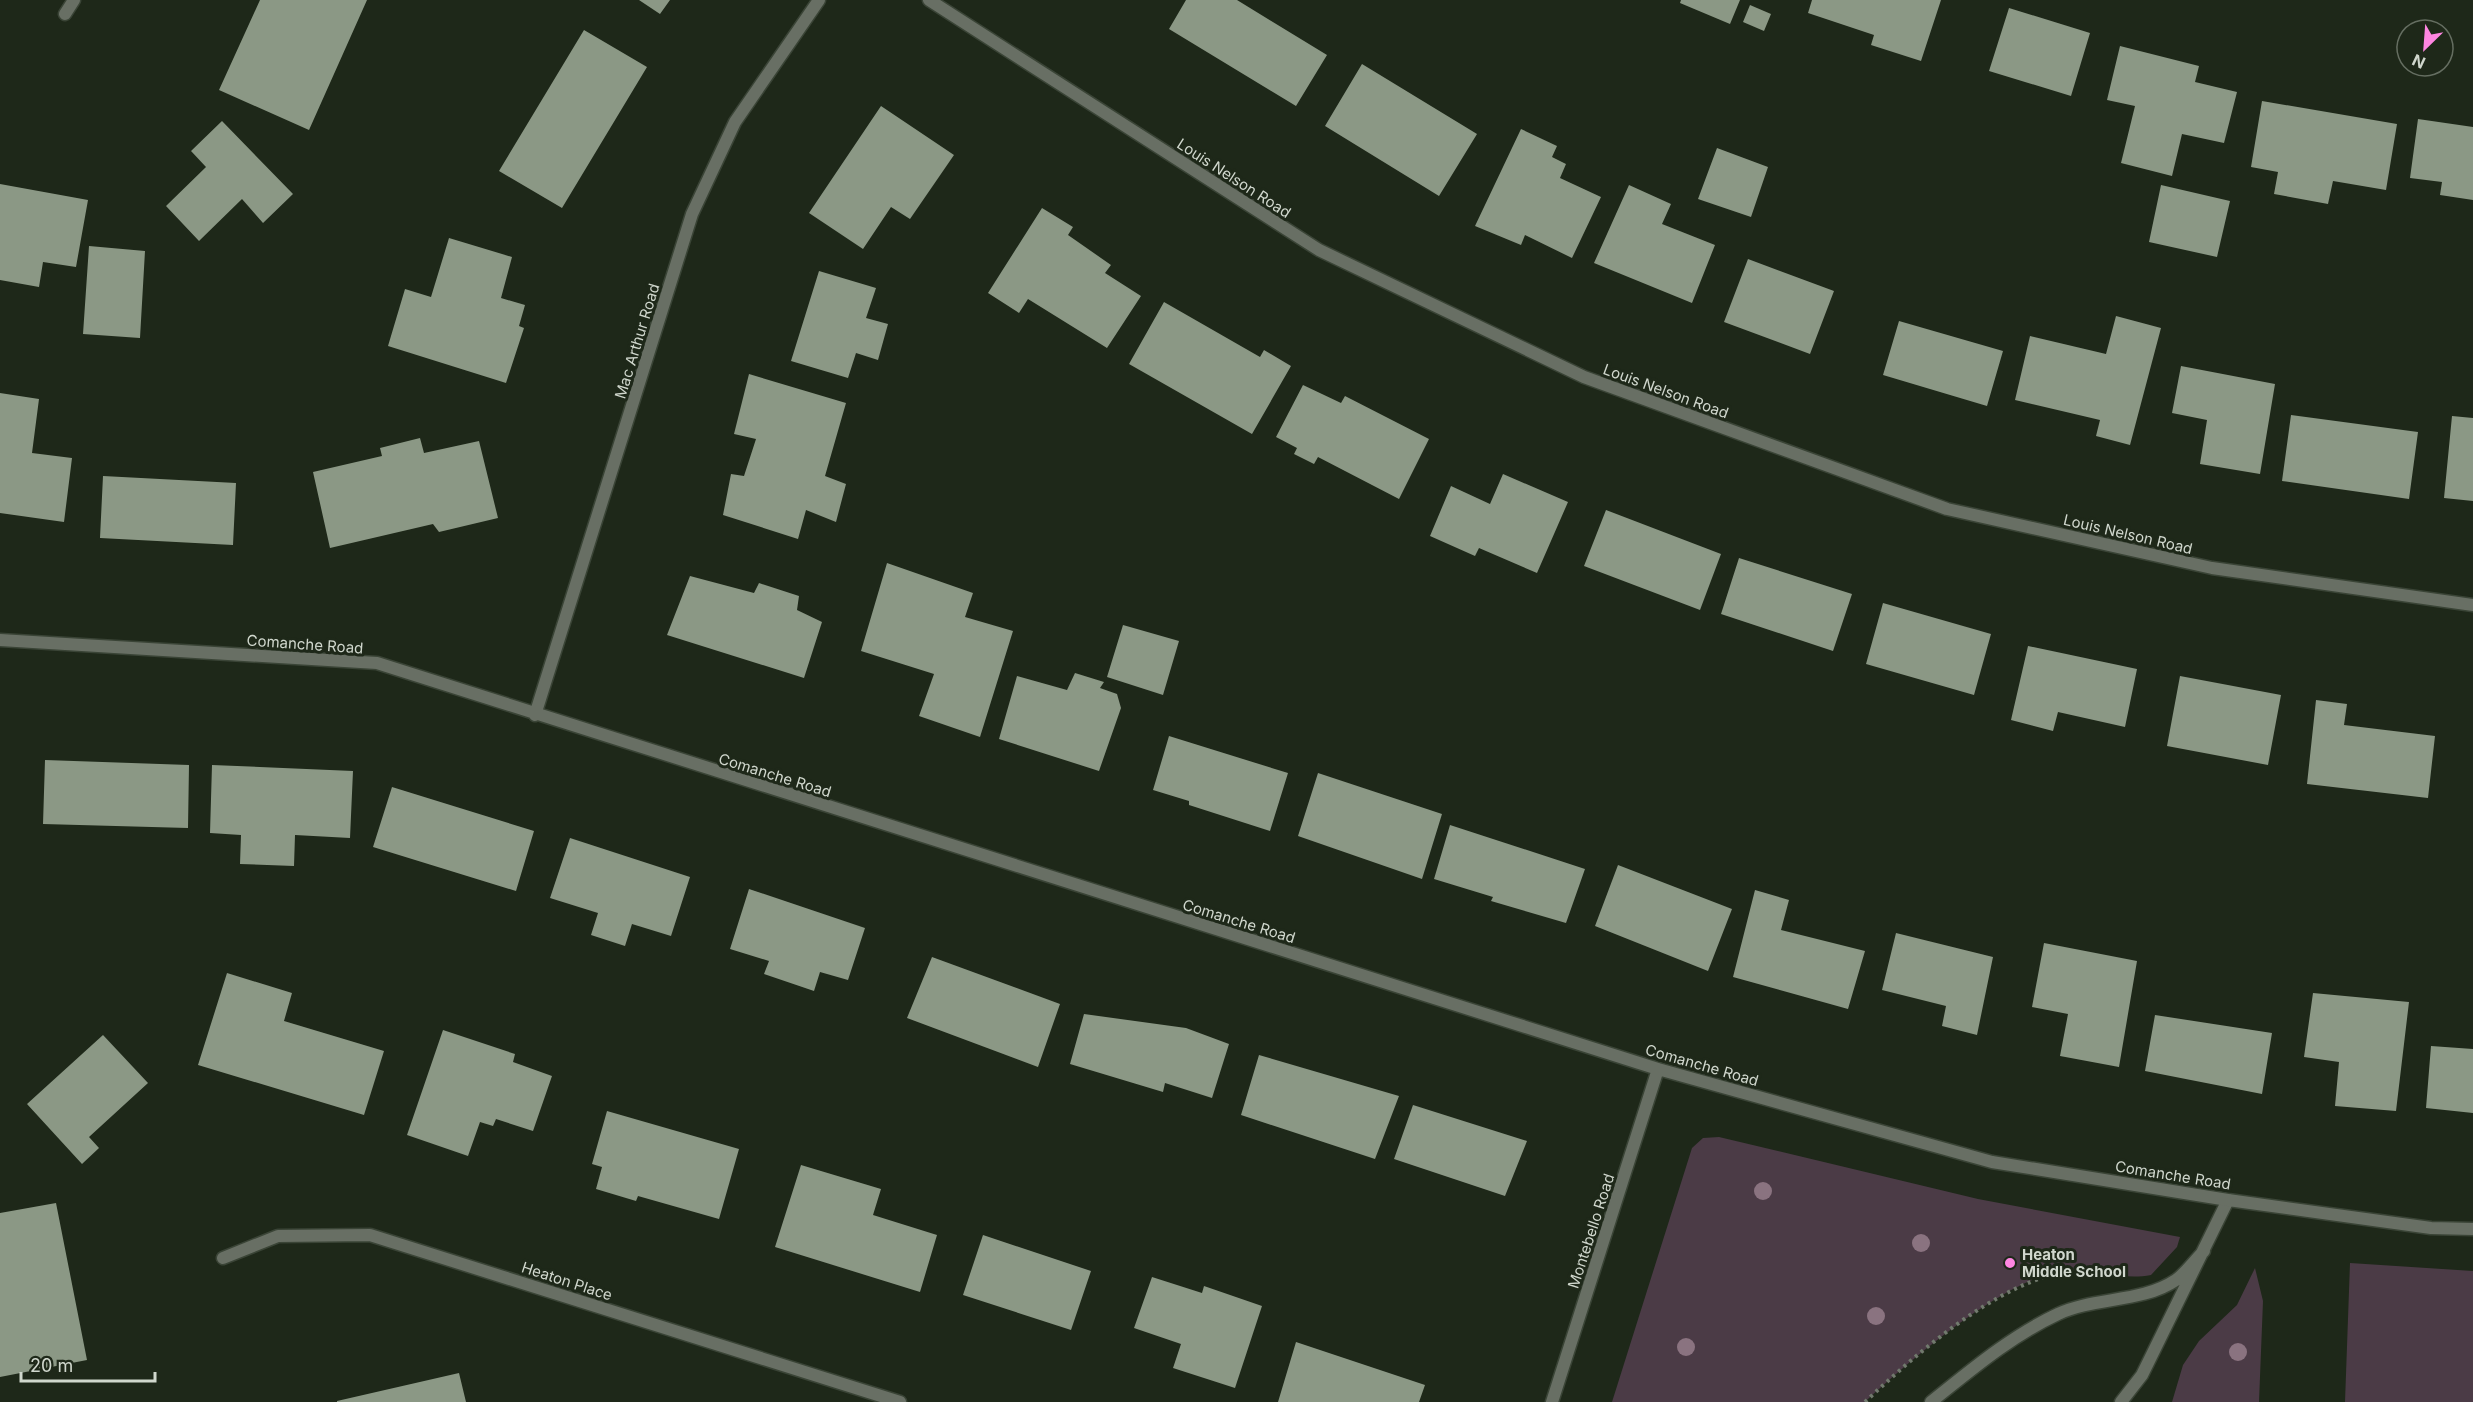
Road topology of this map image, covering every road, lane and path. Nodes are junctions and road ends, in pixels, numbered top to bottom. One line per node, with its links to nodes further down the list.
1 (74, 0): 4 (street)
2 (819, 0): 7 (street, Mac Arthur Road)
3 (929, 0): 5 (street, Louis Nelson Road)
4 (65, 14)
5 (2473, 604)
6 (0, 640): 7 (street, Comanche Road)
7 (535, 715): 8 (street, Comanche Road)
8 (1658, 1069): 9 (street, Comanche Road); 14 (street, Montebello Road)
9 (2228, 1200): 10 (street, Comanche Road); 11 (street)
10 (2473, 1229)
11 (2204, 1251): 15 (street); 16 (street)
12 (223, 1258): 13 (street, Heaton Place)
13 (900, 1402)
14 (1552, 1402)
15 (1930, 1402)
16 (2121, 1402)

